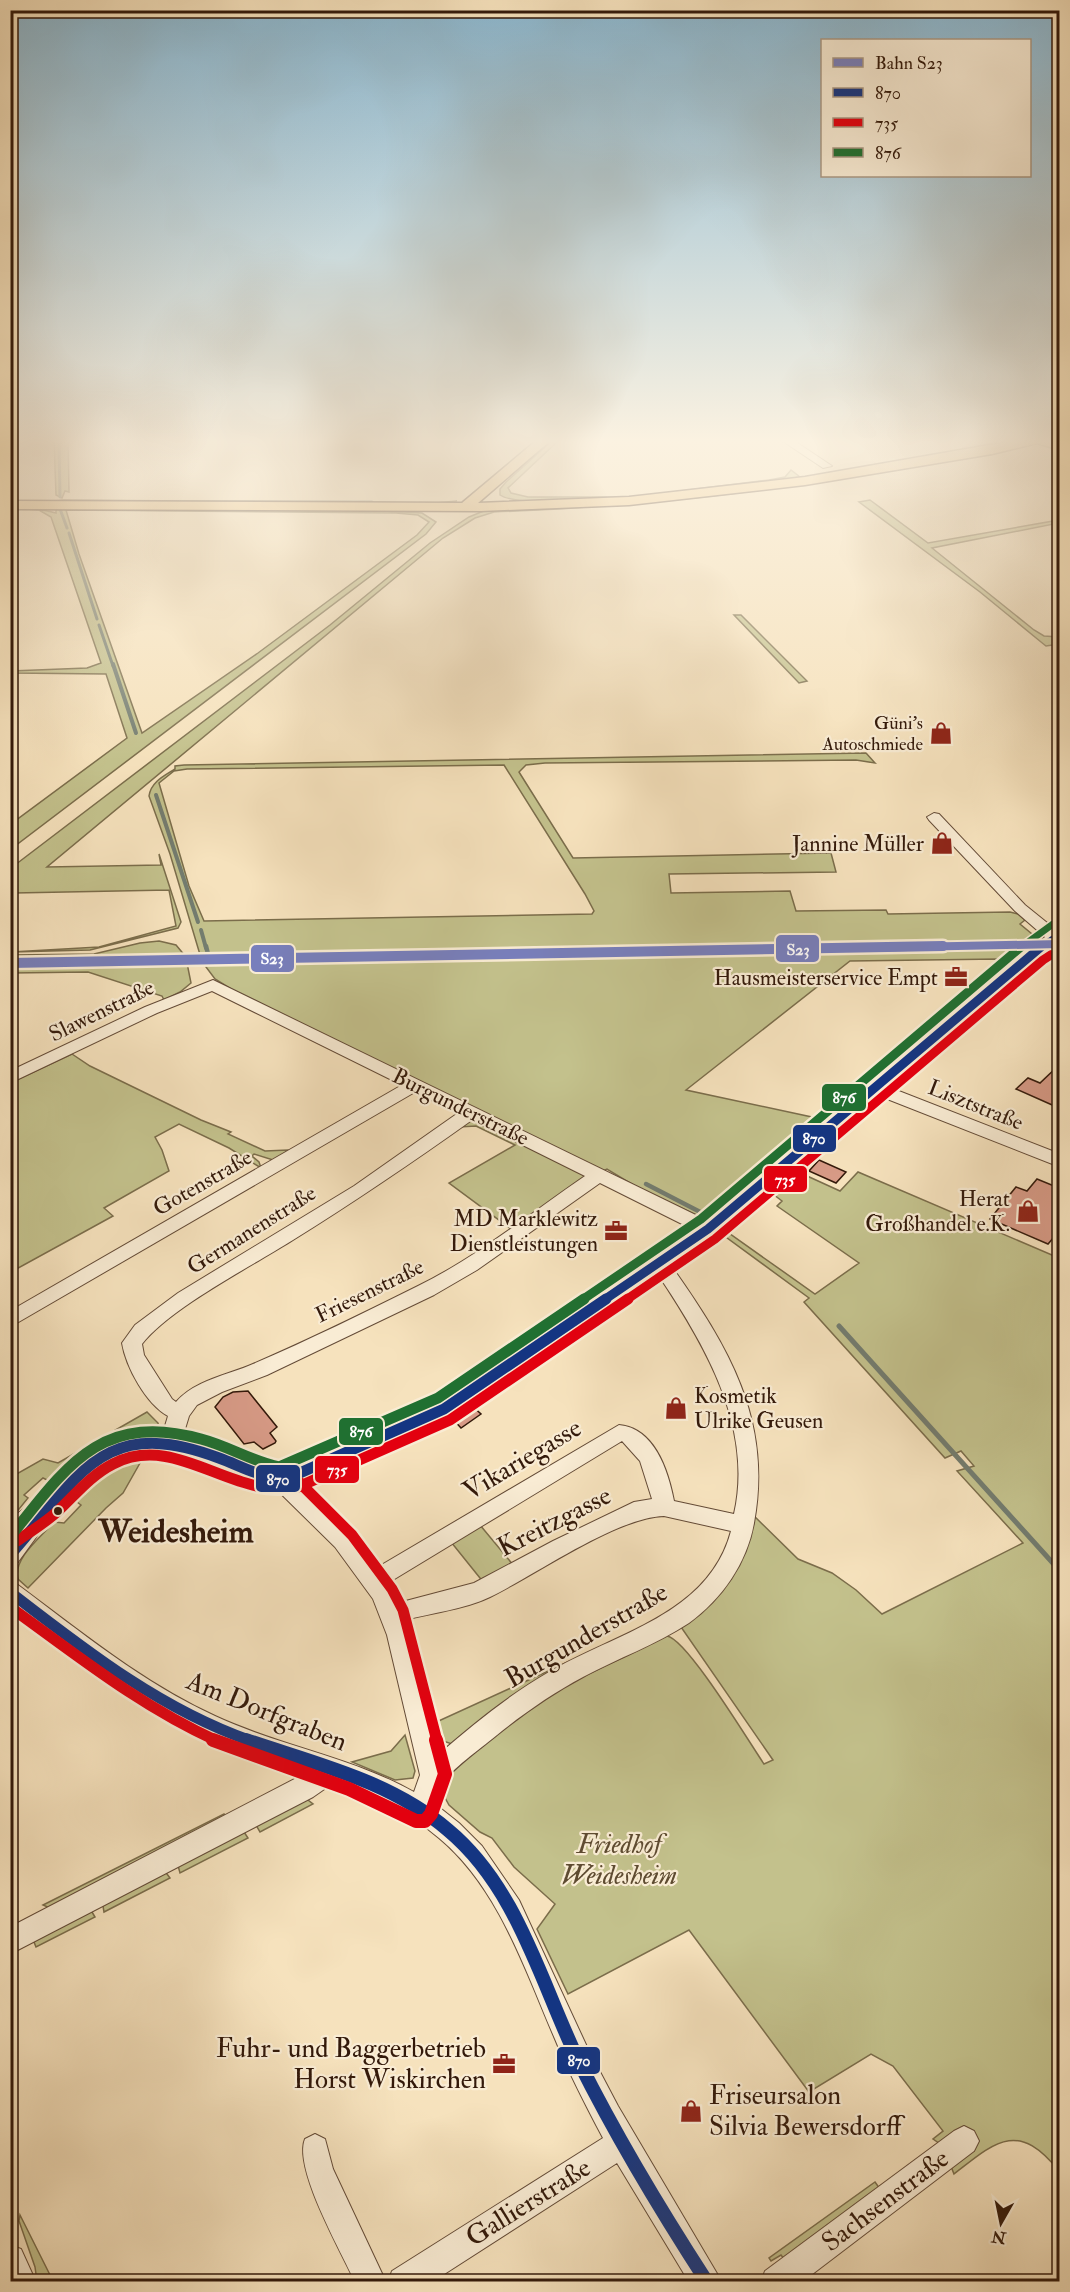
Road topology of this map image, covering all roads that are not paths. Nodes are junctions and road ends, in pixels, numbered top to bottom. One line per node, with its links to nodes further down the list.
1 (934, 817): 2 (street)
2 (1057, 935): 6 (street)
3 (213, 985): 4 (street, Slawenstraße); 5 (street, Burgunderstraße)
4 (10, 1078)
5 (416, 1084): 7 (street, Burgunderstraße); 12 (street, Gotenstraße)
6 (875, 1088): 8 (street, Lisztstraße); 10 (street)
7 (472, 1111): 9 (street, Burgunderstraße); 13 (street, Germanenstraße)
8 (1059, 1161)
9 (600, 1174): 10 (street, Burgunderstraße); 13 (street, Friesenstraße)
10 (708, 1229): 11 (street)
11 (659, 1262): 15 (street); 18 (street, Burgunderstraße)
12 (10, 1320)
13 (179, 1413): 14 (street)
14 (170, 1446): 15 (street); 16 (street)
15 (279, 1479): 21 (street)
16 (53, 1500): 19 (street); 20 (street)
17 (664, 1506): 18 (street, Kreitzgasse); 21 (street, Vikariegasse); 23 (street, Kreitzgasse)
18 (744, 1525): 25 (street, Burgunderstraße)
19 (10, 1531)
20 (10, 1556)
21 (373, 1581): 23 (street)
22 (10, 1592): 24 (street, Am Dorfgraben)
23 (392, 1614): 25 (street)
24 (332, 1770): 26 (street, Am Dorfgraben); 27 (street)
25 (433, 1775): 26 (street)
26 (420, 1810): 29 (street, Am Dorfgraben)
27 (10, 1941)
28 (964, 2141): 36 (street, Sachsenstraße)
29 (622, 2143): 34 (street, Gallierstraße); 35 (street, Am Dorfgraben)
30 (315, 2149): 33 (street)
31 (10, 2260): 32 (street)
32 (21, 2282)
33 (371, 2282)
34 (403, 2282)
35 (706, 2282)
36 (776, 2282)

